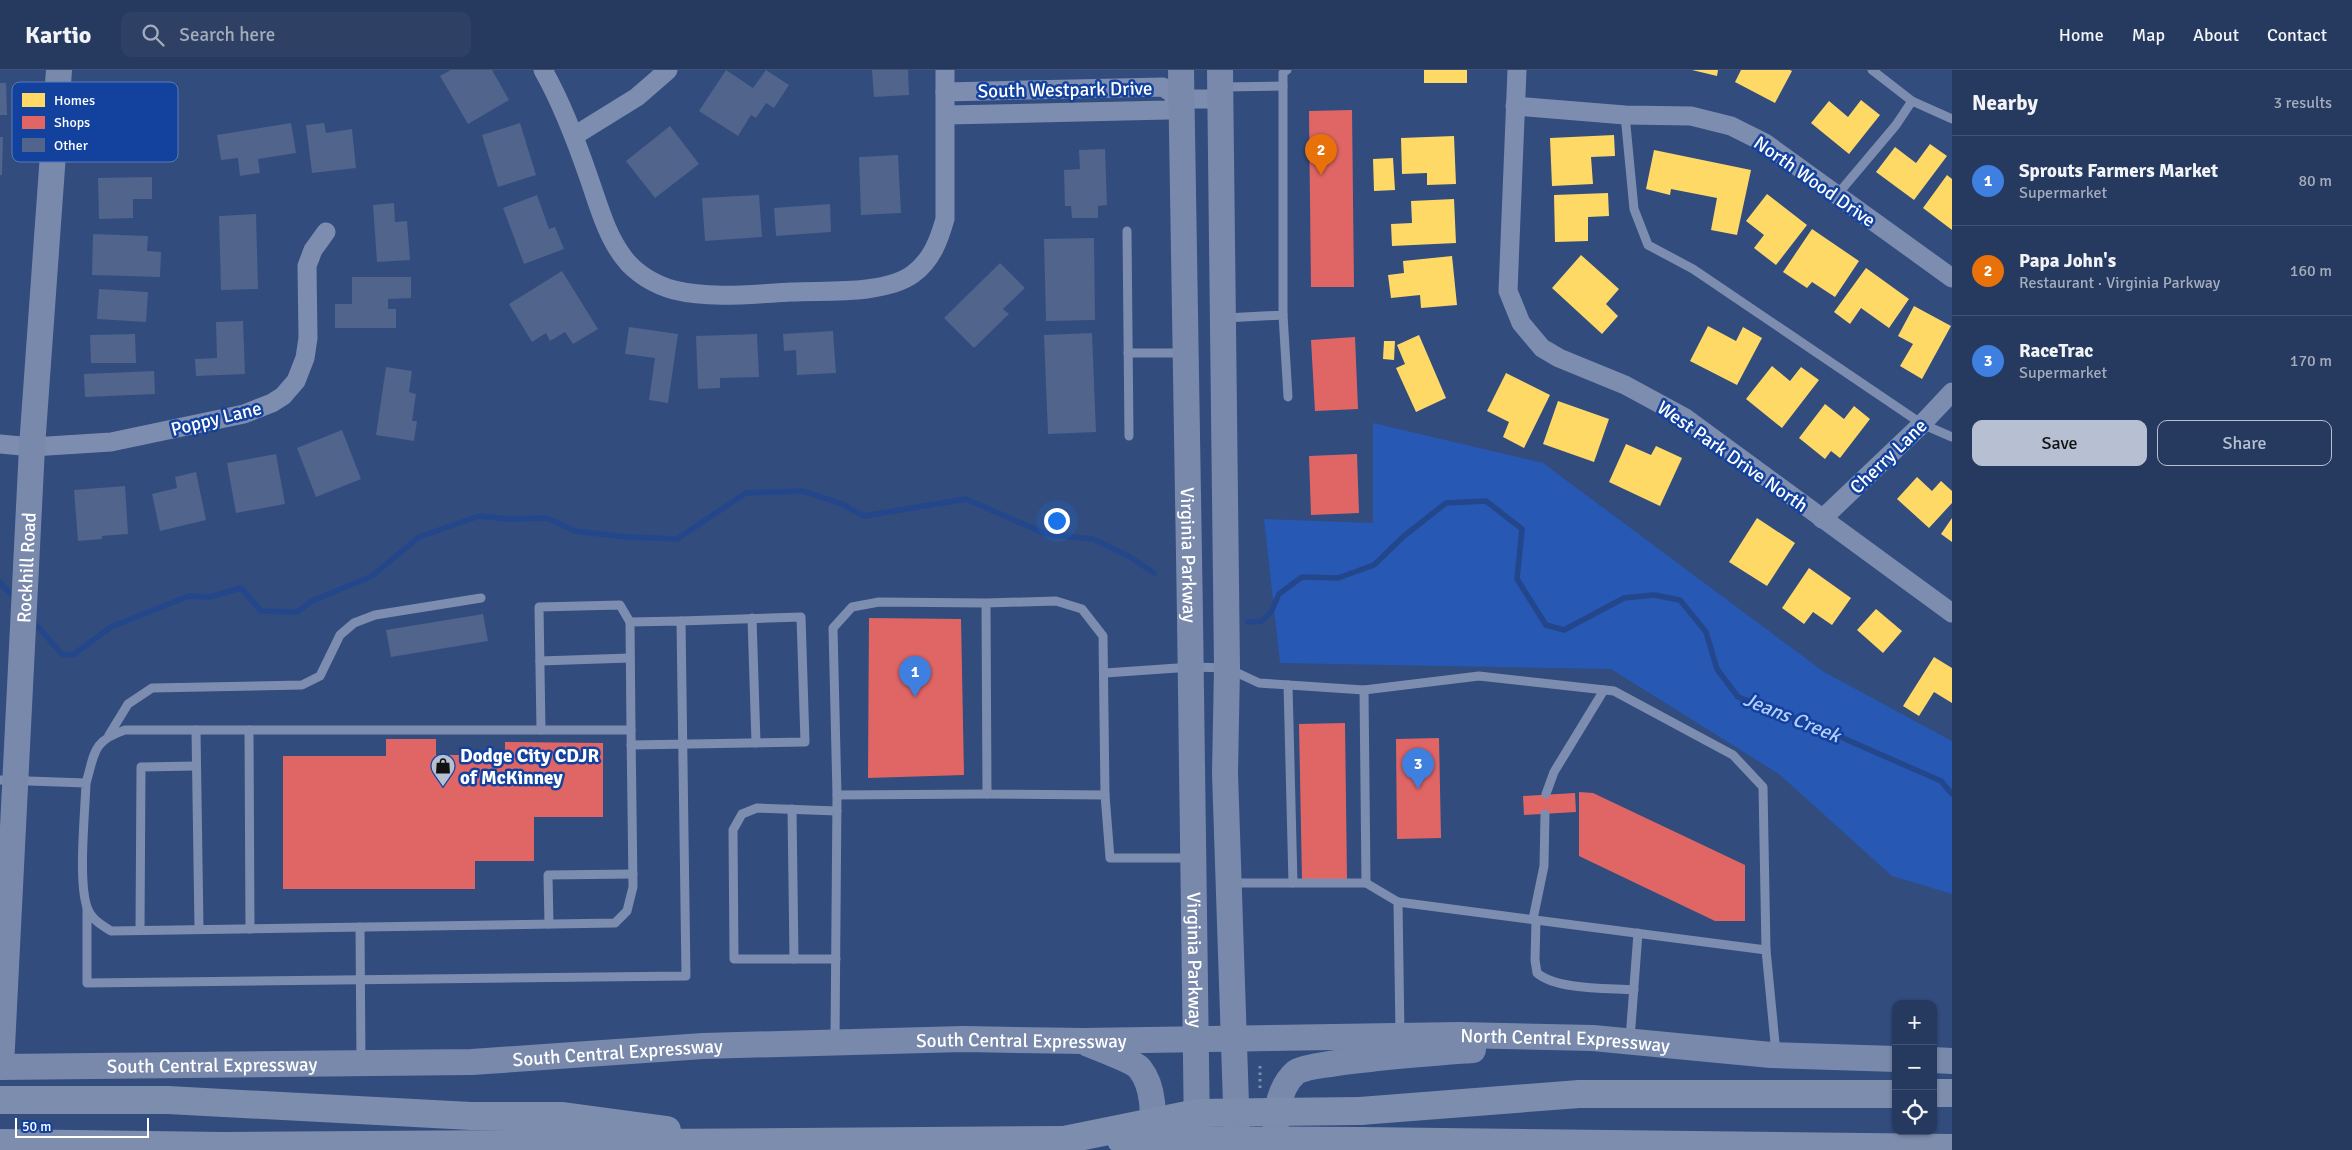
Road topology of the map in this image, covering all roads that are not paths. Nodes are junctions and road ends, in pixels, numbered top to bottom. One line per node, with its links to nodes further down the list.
1 (542, 70): 17 (street)
2 (668, 70): 17 (street)
3 (945, 70): 10 (street)
4 (1180, 70): 11 (main road, Virginia Parkway)
5 (1287, 70): 9 (lane)
6 (1517, 70): 13 (street, West Park Drive North)
7 (1872, 70): 12 (lane)
8 (1220, 85): 9 (lane); 11 (street, South Westpark Drive); 24 (main road, Virginia Parkway)
9 (1283, 86): 23 (lane)
10 (945, 92): 11 (street, South Westpark Drive); 14 (street)
11 (1181, 100): 14 (street, South Westpark Drive); 26 (main road, Virginia Parkway)
12 (1912, 101): 16 (lane); 19 (lane)
13 (1515, 106): 15 (street, North Wood Drive); 34 (street, West Park Drive North)
14 (946, 115): 17 (street)
15 (1625, 115): 19 (street, North Wood Drive); 29 (lane)
16 (1952, 119)
17 (574, 136)
18 (52, 162): 33 (main road, Rockhill Road)
19 (1837, 195): 22 (street, North Wood Drive)
20 (1127, 231): 25 (lane)
21 (326, 232): 33 (street, Poppy Lane)
22 (1952, 278)
23 (1283, 315): 24 (lane); 28 (lane)
24 (1223, 319): 44 (main road, Virginia Parkway)
25 (1128, 353): 26 (lane); 30 (lane)
26 (1184, 353): 43 (main road, Virginia Parkway)
27 (1952, 392): 29 (street, Cherry Lane)
28 (1288, 396)
29 (1922, 424): 31 (lane); 34 (street, Cherry Lane)
30 (1129, 436)
31 (1952, 437)
32 (0, 444): 33 (street, Poppy Lane)
33 (32, 447): 58 (main road, Rockhill Road)
34 (1822, 519): 37 (street, West Park Drive North)
35 (481, 598): 53 (lane)
36 (986, 603): 45 (lane); 60 (lane); 63 (lane)
37 (1952, 613)
38 (752, 618): 39 (lane); 54 (lane); 54 (lane)
39 (681, 621): 40 (lane); 56 (lane)
40 (630, 622): 41 (lane); 42 (lane)
41 (630, 658): 42 (lane); 52 (lane)
42 (540, 661): 51 (lane)
43 (1192, 667): 44 (lane); 45 (lane); 67 (main road, Virginia Parkway)
44 (1227, 668): 46 (lane); 71 (main road, Virginia Parkway)
45 (1105, 673): 62 (lane)
46 (1288, 685): 47 (lane); 69 (lane)
47 (1364, 690): 48 (lane); 70 (lane)
48 (1604, 690): 61 (lane); 81 (lane)
49 (196, 730): 50 (lane); 53 (lane); 57 (lane)
50 (249, 730): 51 (lane); 77 (lane)
51 (542, 730): 52 (lane)
52 (630, 730): 55 (lane)
53 (109, 735): 59 (lane)
54 (756, 743): 56 (lane)
55 (631, 745): 56 (lane); 68 (lane)
56 (683, 745): 84 (lane)
57 (196, 766): 78 (lane); 79 (lane)
58 (8, 780): 59 (lane); 98 (main road, Rockhill Road)
59 (86, 783): 73 (lane)
60 (987, 794): 62 (lane); 63 (lane)
61 (1546, 794)
62 (1105, 795): 67 (lane)
63 (837, 796): 65 (lane)
64 (792, 809): 65 (lane); 82 (lane); 82 (lane)
65 (837, 811): 83 (lane)
66 (1546, 814): 74 (lane)
67 (1193, 858): 88 (main road, Virginia Parkway)
68 (633, 874): 75 (lane); 75 (lane)
69 (1293, 883): 70 (lane); 71 (lane)
70 (1366, 883): 72 (lane)
71 (1229, 884): 89 (main road, Virginia Parkway)
72 (1398, 902): 74 (lane); 86 (lane)
73 (87, 908): 79 (lane); 84 (lane)
74 (1535, 920): 80 (lane); 85 (lane)
75 (549, 924): 76 (lane)
76 (360, 927): 77 (lane); 84 (lane)
77 (250, 928): 78 (lane)
78 (199, 929): 79 (lane)
79 (140, 930)
80 (1638, 933): 81 (lane); 85 (lane)
81 (1766, 950): 93 (lane)
82 (794, 959): 83 (lane)
83 (836, 959): 92 (lane)
84 (360, 981): 97 (lane)
85 (1634, 990): 91 (lane)
86 (1400, 1036): 87 (main road, North Central Expressway); 89 (main road, North Central Expressway)
87 (1593, 1038): 91 (main road, North Central Expressway); 110 (main road)
88 (1196, 1040): 89 (main road, South Central Expressway); 90 (main road, South Central Expressway); 108 (main road, Virginia Parkway)
89 (1235, 1040): 109 (main road, Virginia Parkway)
90 (1083, 1041): 92 (main road, South Central Expressway); 107 (main road)
91 (1630, 1042): 93 (main road, North Central Expressway)
92 (835, 1043): 97 (main road, South Central Expressway)
93 (1777, 1056): 94 (main road, North Central Expressway)
94 (1892, 1059)
95 (1937, 1060): 96 (main road)
96 (1952, 1061)
97 (361, 1063): 98 (main road, South Central Expressway)
98 (1, 1067)
99 (1937, 1093): 100 (highway)
100 (1952, 1093)
101 (1892, 1094): 103 (highway, bridge)
102 (0, 1100): 105 (highway)
103 (1064, 1140): 105 (highway); 106 (highway, bridge)
104 (0, 1143): 105 (highway)
105 (765, 1143)
106 (1952, 1148)
107 (1152, 1150)
108 (1197, 1150)
109 (1238, 1150)
110 (1275, 1150)

